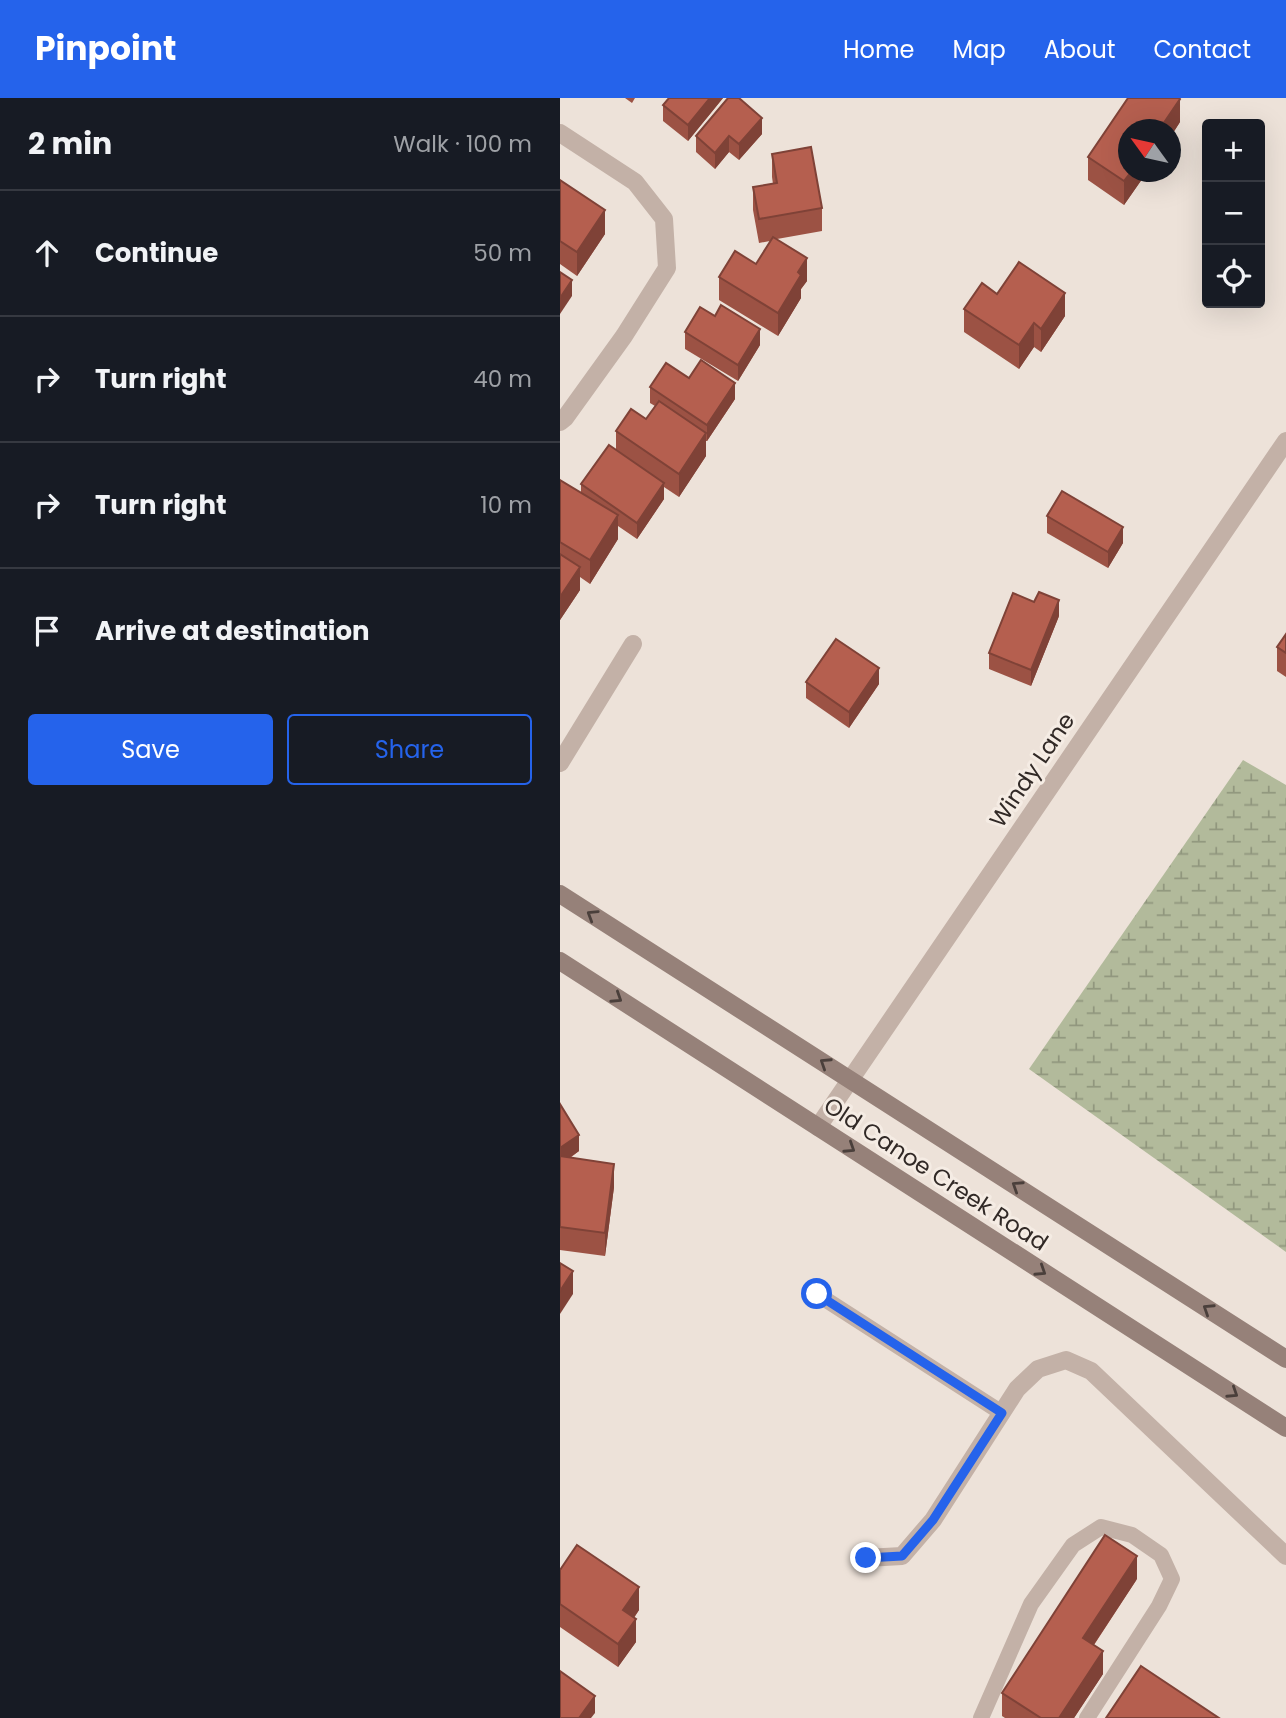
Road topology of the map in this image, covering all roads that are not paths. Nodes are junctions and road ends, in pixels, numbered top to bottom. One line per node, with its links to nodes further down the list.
1 (560, 133): 2 (street)
2 (560, 422)
3 (1286, 441): 8 (street, Windy Lane)
4 (633, 643): 5 (street)
5 (560, 763)
6 (560, 894): 8 (main road, Old Canoe Creek Road, one-way to 6)
7 (560, 961): 9 (main road, Old Canoe Creek Road, one-way to 9)
8 (851, 1079): 9 (street, Windy Lane); 11 (main road, Old Canoe Creek Road, one-way to 8)
9 (818, 1127): 13 (main road, Old Canoe Creek Road, one-way to 13)
10 (817, 1294): 12 (lane)
11 (1286, 1359)
12 (1002, 1413): 14 (street); 15 (street)
13 (1286, 1427)
14 (1286, 1556)
15 (866, 1558)
16 (981, 1718): 17 (lane)
17 (1087, 1718)

